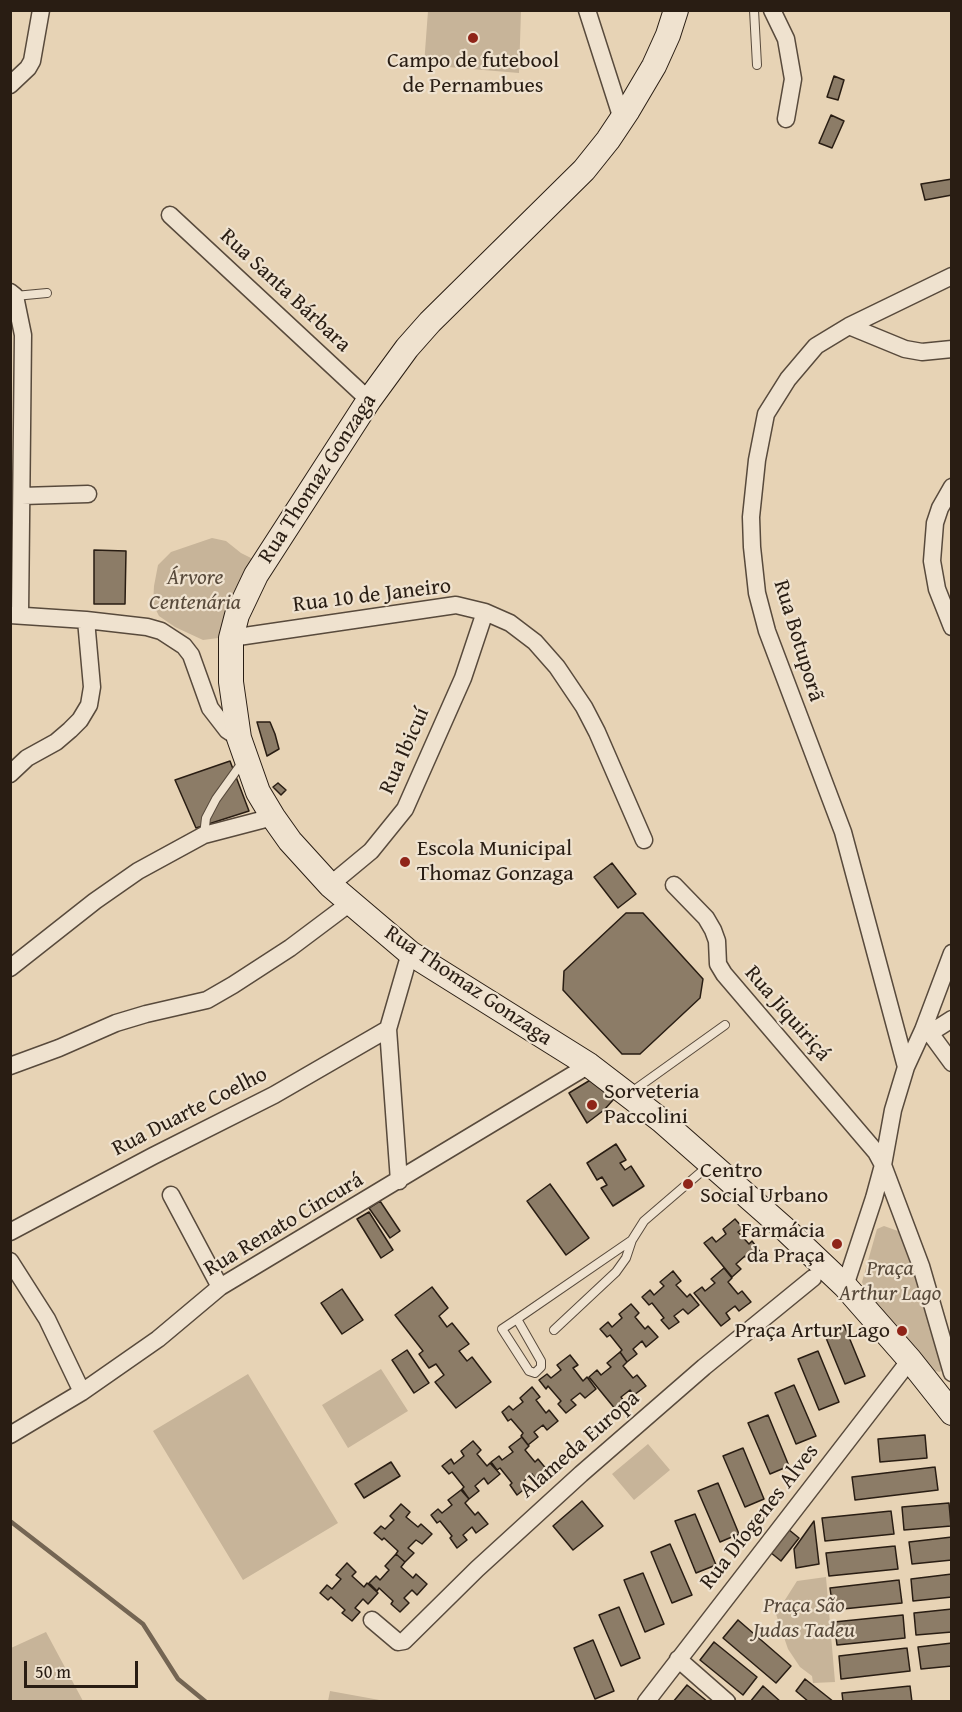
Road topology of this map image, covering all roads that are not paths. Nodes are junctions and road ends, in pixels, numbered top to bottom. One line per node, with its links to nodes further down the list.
1 (41, 10): 7 (street)
2 (587, 10): 8 (street)
3 (676, 10): 8 (main road, Rua Thomaz Gonzaga)
4 (754, 10): 6 (lane)
5 (772, 10): 9 (street)
6 (757, 65)
7 (10, 85)
8 (622, 119): 16 (main road, Rua Thomaz Gonzaga)
9 (786, 119)
10 (170, 215): 16 (street, Rua Santa Bárbara)
11 (951, 276): 14 (street, Rua Botuporã)
12 (47, 293): 13 (lane)
13 (13, 294): 19 (street)
14 (849, 326): 15 (street); 44 (street, Rua Botuporã)
15 (951, 349)
16 (369, 400): 24 (main road, Rua Thomaz Gonzaga)
17 (951, 487): 23 (street)
18 (88, 494): 19 (street)
19 (22, 496): 21 (street)
20 (485, 612): 24 (street, Rua 10 de Janeiro); 30 (street, Rua 10 de Janeiro); 31 (street, Rua Ibicuí)
21 (15, 615): 22 (street)
22 (86, 620): 25 (street); 26 (street)
23 (951, 627)
24 (231, 638): 25 (main road, Rua Thomaz Gonzaga)
25 (242, 748): 28 (main road, Rua Thomaz Gonzaga); 29 (lane)
26 (19, 760): 27 (street)
27 (10, 774)
28 (273, 817): 29 (street); 31 (main road, Rua Thomaz Gonzaga)
29 (204, 835): 36 (street)
30 (644, 840)
31 (330, 885): 33 (main road, Rua Thomaz Gonzaga)
32 (674, 885): 47 (street, Rua Jiquiriçá)
33 (350, 903): 34 (main road, Rua Thomaz Gonzaga); 43 (street)
34 (410, 953): 39 (street); 42 (main road, Rua Thomaz Gonzaga)
35 (951, 953): 40 (street)
36 (10, 968)
37 (951, 1019): 40 (street)
38 (725, 1025): 45 (lane)
39 (388, 1029): 48 (street); 50 (street, Rua Duarte Coelho)
40 (926, 1031): 41 (street); 44 (street)
41 (951, 1063)
42 (589, 1065): 45 (main road, Rua Thomaz Gonzaga); 48 (street, Rua Renato Cincurá)
43 (10, 1066)
44 (906, 1067): 47 (street)
45 (628, 1095): 46 (main road, Rua Thomaz Gonzaga)
46 (711, 1163): 51 (lane); 53 (main road, Rua Thomaz Gonzaga)
47 (883, 1165): 54 (street); 59 (street)
48 (399, 1181): 55 (street, Rua Renato Cincurá)
49 (171, 1195): 55 (street)
50 (10, 1232)
51 (632, 1240): 56 (lane); 57 (lane)
52 (10, 1262): 60 (street)
53 (820, 1273): 54 (main road, Rua Thomaz Gonzaga); 63 (street, Alameda Europa)
54 (845, 1286): 58 (main road, Rua Thomaz Gonzaga)
55 (220, 1287): 60 (street, Rua Renato Cincurá)
56 (517, 1319): 56 (lane)
57 (554, 1330)
58 (910, 1360): 61 (main road, Rua Thomaz Gonzaga); 64 (street, Rua Díogenes Alves)
59 (951, 1373)
60 (82, 1392): 62 (street, Rua Renato Cincurá)
61 (951, 1413)
62 (10, 1435)
63 (372, 1620)
64 (678, 1659): 65 (street, Rua Díogenes Alves); 66 (street)
65 (646, 1701)
66 (727, 1701)

